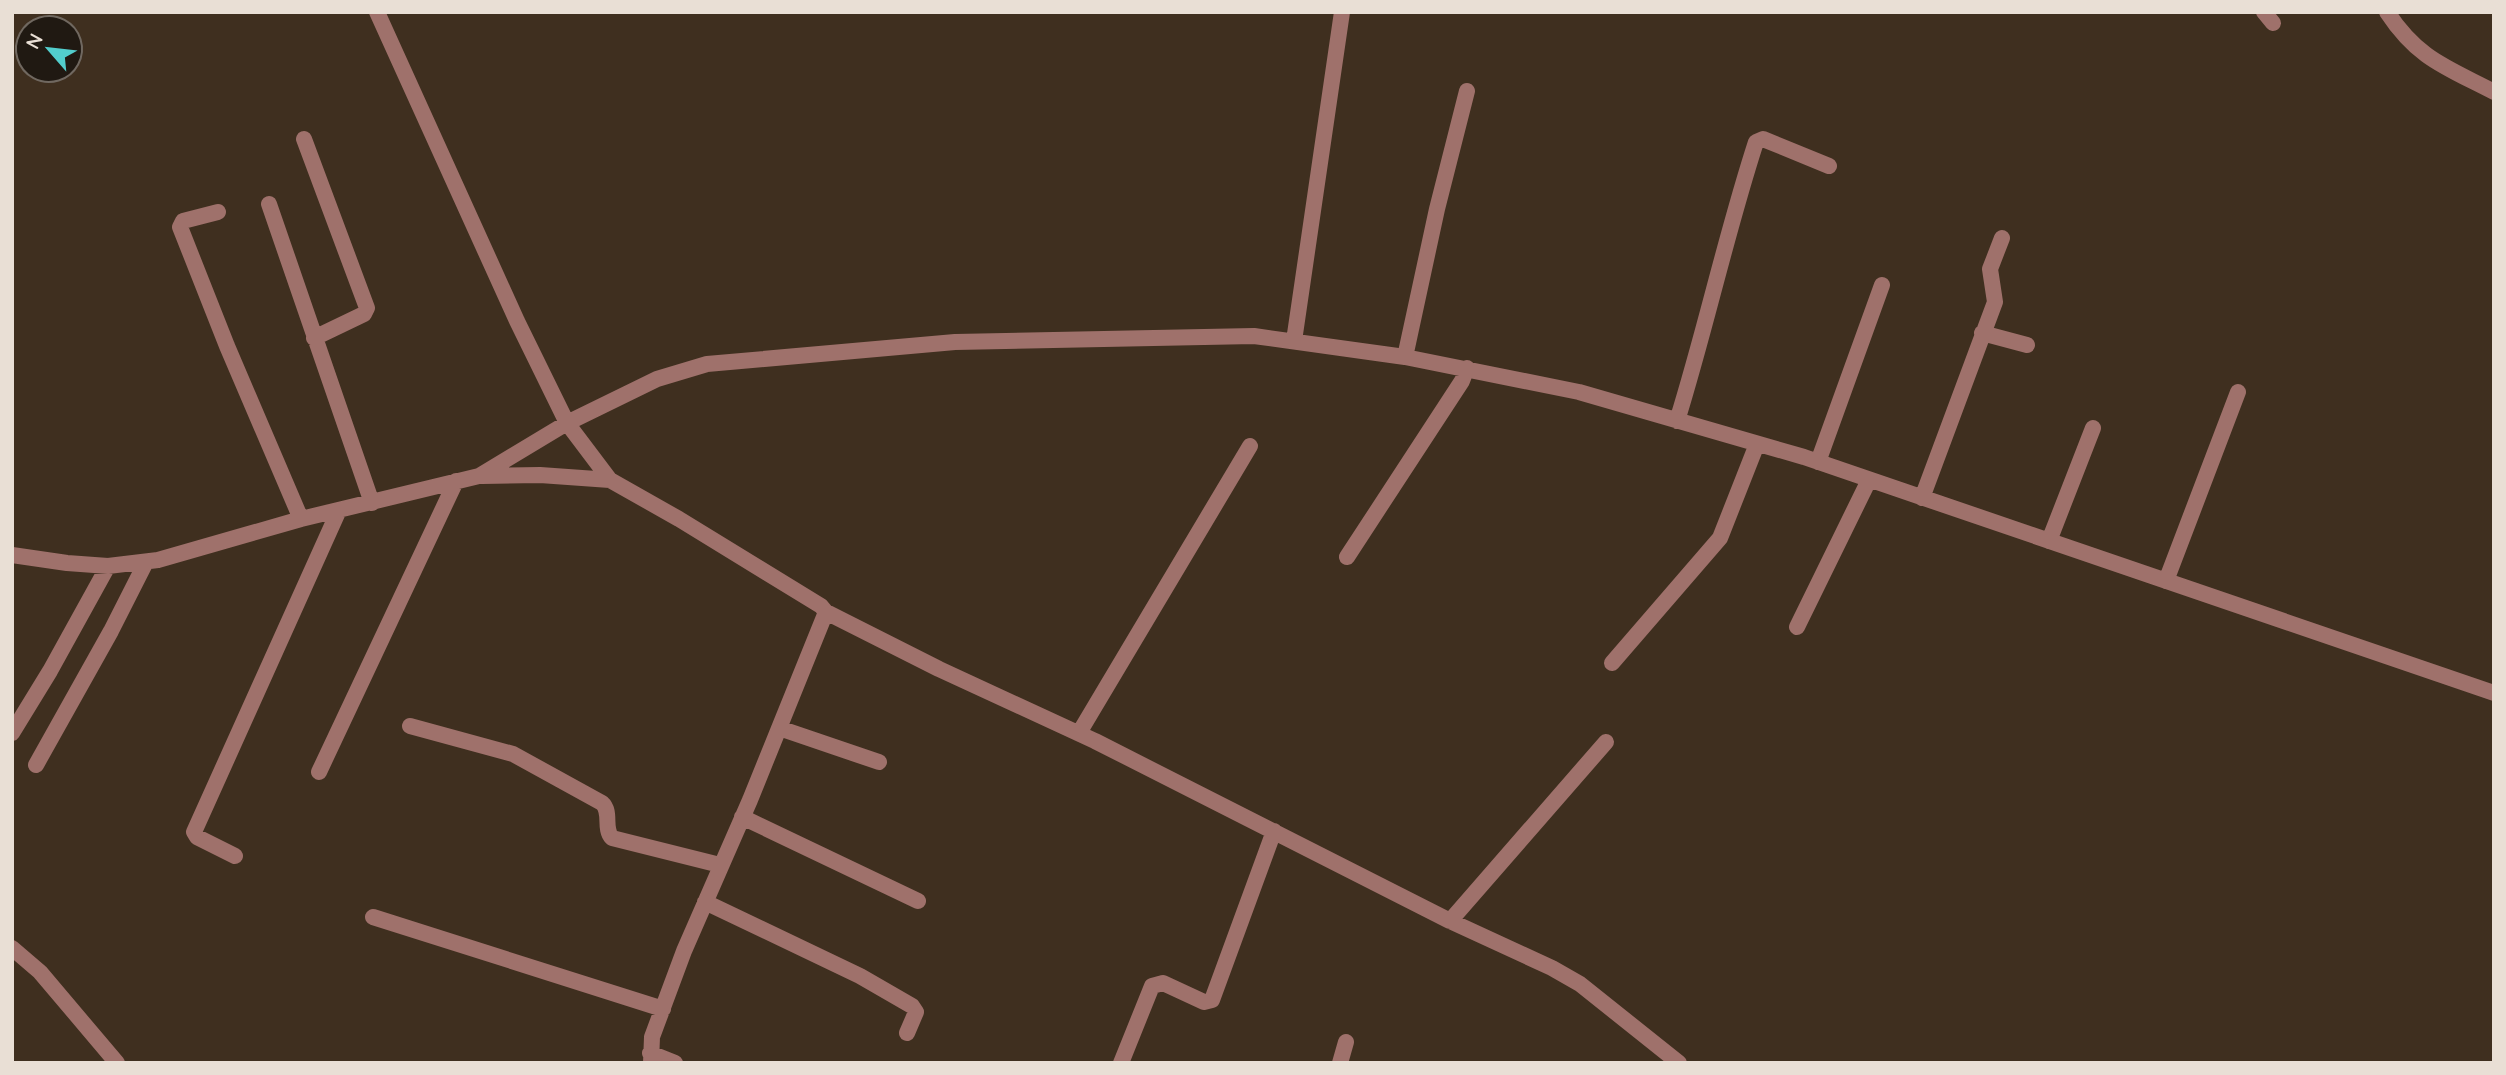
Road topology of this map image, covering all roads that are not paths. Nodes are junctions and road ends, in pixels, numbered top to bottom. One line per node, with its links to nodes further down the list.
1 (377, 12): 20 (street)
2 (1342, 12): 14 (street)
3 (2387, 12): 5 (street)
4 (1466, 91): 16 (street)
5 (2494, 92)
6 (304, 139): 13 (street)
7 (1829, 166): 19 (street)
8 (269, 204): 13 (street)
9 (218, 212): 32 (street)
10 (2002, 237): 12 (street)
11 (1882, 285): 24 (street)
12 (1982, 333): 15 (street); 29 (street)
13 (314, 338): 30 (street)
14 (1294, 341): 16 (street); 20 (street)
15 (2028, 345)
16 (1405, 357): 17 (street)
17 (1468, 368): 19 (street); 35 (street)
18 (2238, 392): 38 (street)
19 (1677, 421): 22 (street)
20 (568, 423): 25 (street); 26 (street)
21 (2093, 428): 33 (street)
22 (1757, 444): 24 (street); 41 (street)
23 (1250, 446): 46 (street)
24 (1818, 463): 27 (street)
25 (479, 476): 26 (street); 28 (street)
26 (610, 480): 39 (street)
27 (1869, 480): 29 (street); 40 (street)
28 (456, 481): 30 (street); 50 (street)
29 (1922, 498): 33 (street)
30 (372, 503): 31 (street)
31 (340, 510): 32 (street); 53 (street)
32 (301, 519): 36 (street)
33 (2049, 541): 38 (street)
34 (12, 555): 37 (street)
35 (1347, 557)
36 (146, 562): 37 (street); 49 (street)
37 (108, 566): 45 (street)
38 (2166, 580): 42 (street)
39 (826, 612): 44 (street); 46 (street)
40 (1797, 627)
41 (1612, 663)
42 (2494, 693)
43 (410, 726): 54 (street)
44 (779, 728): 48 (street); 51 (street)
45 (12, 733)
46 (1079, 733): 52 (street)
47 (1606, 741): 58 (street)
48 (879, 762)
49 (36, 765)
50 (319, 772)
51 (742, 817): 54 (street); 55 (street)
52 (1274, 831): 58 (street); 66 (street)
53 (235, 856)
54 (720, 865): 56 (street)
55 (918, 901)
56 (705, 902): 60 (street); 61 (street)
57 (373, 917): 60 (street)
58 (1450, 921): 68 (street)
59 (12, 948): 64 (street)
60 (663, 1009): 63 (street)
61 (907, 1032)
62 (1346, 1042): 67 (street)
63 (650, 1058): 65 (street)
64 (117, 1063)
65 (675, 1063)
66 (1121, 1063)
67 (1340, 1063)
68 (1679, 1063)

